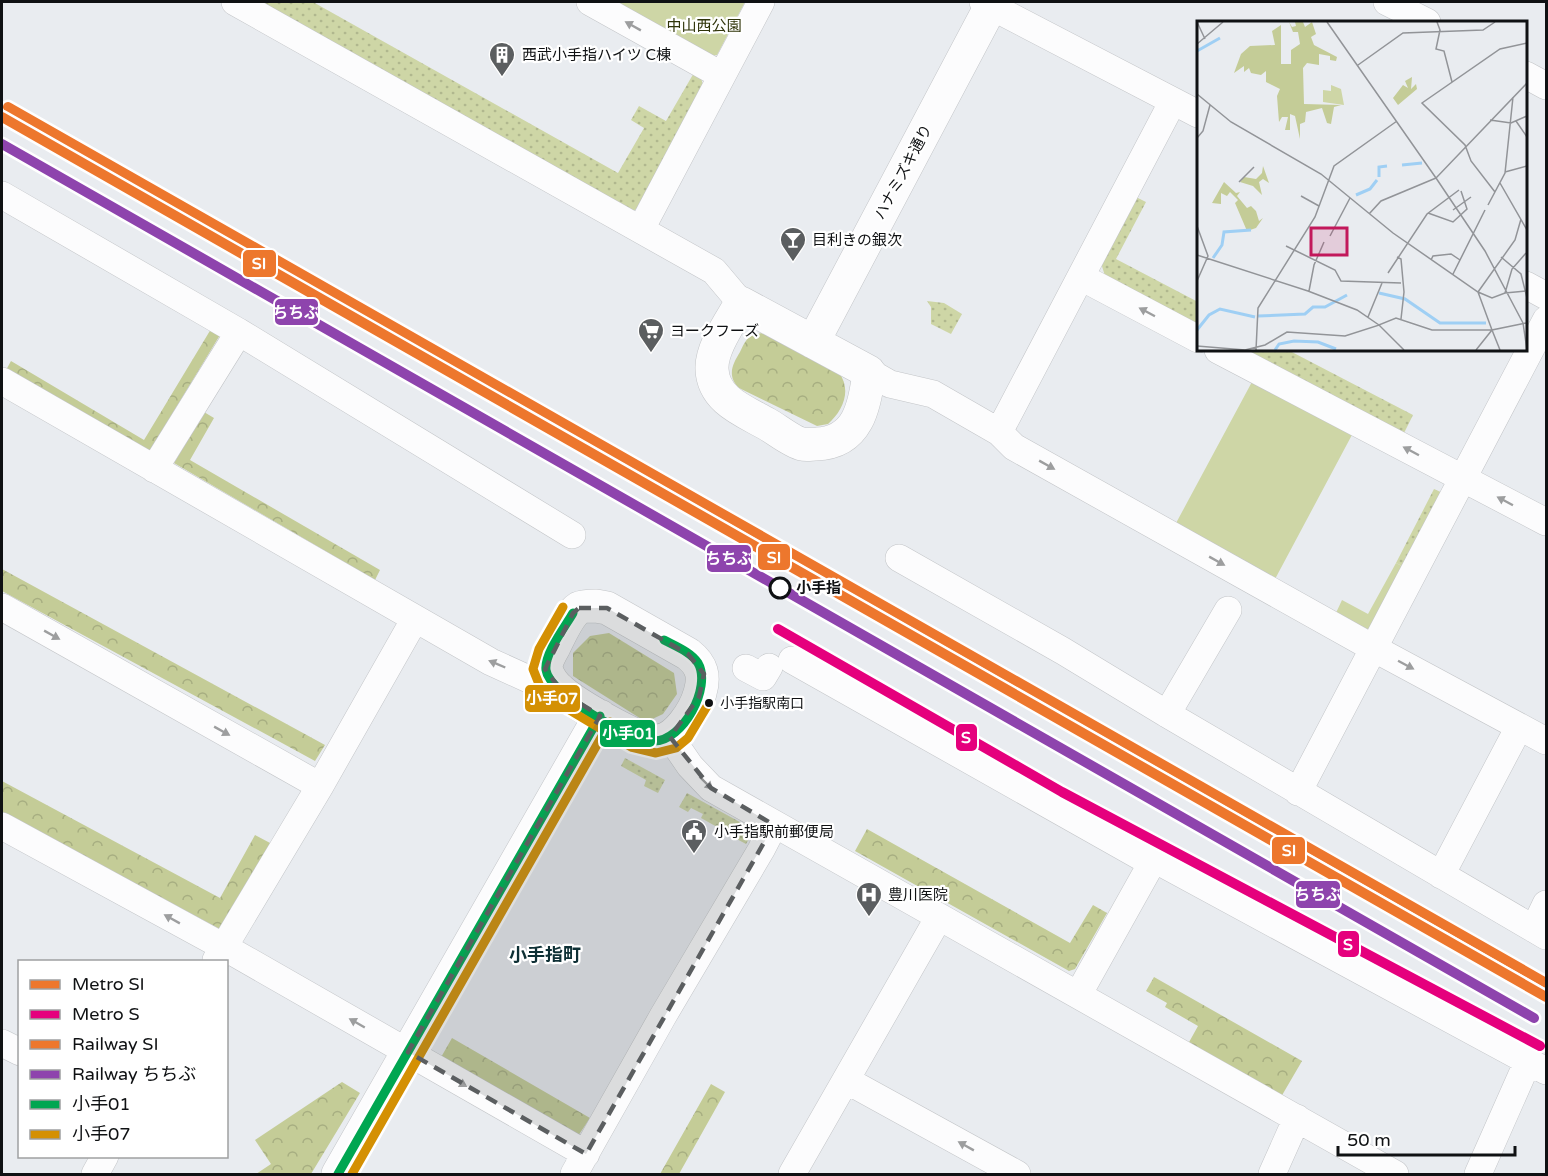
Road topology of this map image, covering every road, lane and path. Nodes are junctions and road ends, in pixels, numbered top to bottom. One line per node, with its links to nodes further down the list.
1 (235, 2): 13 (street)
2 (590, 2): 7 (street, one-way to 2)
3 (761, 2): 7 (street)
4 (1388, 2): 6 (street)
5 (989, 3): 10 (street); 21 (street, ハナミズキ通り)
6 (1425, 21)
7 (721, 75): 13 (street)
8 (1527, 76): 9 (street)
9 (1546, 86)
10 (1173, 100): 11 (street); 14 (street)
11 (1197, 113)
12 (2, 195): 19 (street)
13 (641, 229): 17 (street)
14 (1080, 277): 20 (street, one-way to 14); 25 (street)
15 (1527, 286): 16 (street)
16 (1546, 296)
17 (741, 303): 21 (street); 23 (street)
18 (1546, 320): 27 (street)
19 (238, 332): 26 (street); 29 (street)
20 (1197, 338)
21 (813, 342): 23 (street)
22 (1220, 351): 27 (street, one-way to 22)
23 (869, 372): 25 (street)
24 (2, 381): 26 (street)
25 (999, 432): 34 (street, one-way to 34)
26 (154, 469): 33 (street)
27 (1463, 479): 28 (street, one-way to 27); 34 (street)
28 (1546, 522)
29 (572, 535)
30 (899, 558): 37 (street)
31 (2, 607): 42 (street, one-way to 42)
32 (1228, 610): 37 (street)
33 (416, 620): 36 (street, one-way to 33); 42 (street)
34 (1375, 649): 39 (street, one-way to 39); 43 (street)
35 (769, 665): 46 (street)
36 (551, 682): 38 (street); 40 (street)
37 (1167, 714): 43 (street)
38 (600, 716): 40 (street); 55 (street)
39 (1519, 727): 41 (street); 47 (street)
40 (670, 737): 44 (street, one-way to 44)
41 (1546, 741)
42 (320, 786): 51 (street)
43 (1298, 792): 47 (street)
44 (774, 825): 49 (street); 60 (street)
45 (2, 826): 51 (street, one-way to 45)
46 (1152, 863): 52 (street); 56 (street)
47 (1441, 875): 50 (street)
48 (1546, 904): 50 (street)
49 (939, 917): 52 (street); 57 (street)
50 (1540, 932)
51 (219, 954): 55 (street, one-way to 51)
52 (1078, 995): 58 (street)
53 (2, 1043): 54 (street)
54 (18, 1051)
55 (408, 1052): 60 (street, one-way to 60); 62 (street)
56 (1537, 1066): 67 (street)
57 (846, 1080): 63 (street); 64 (street, one-way to 57)
58 (1297, 1118): 65 (street); 66 (street)
59 (104, 1158): 61 (street)
60 (580, 1164)
61 (95, 1174)
62 (338, 1174)
63 (792, 1174)
64 (1017, 1174)
65 (1272, 1174)
66 (1395, 1174)
67 (1478, 1174)

